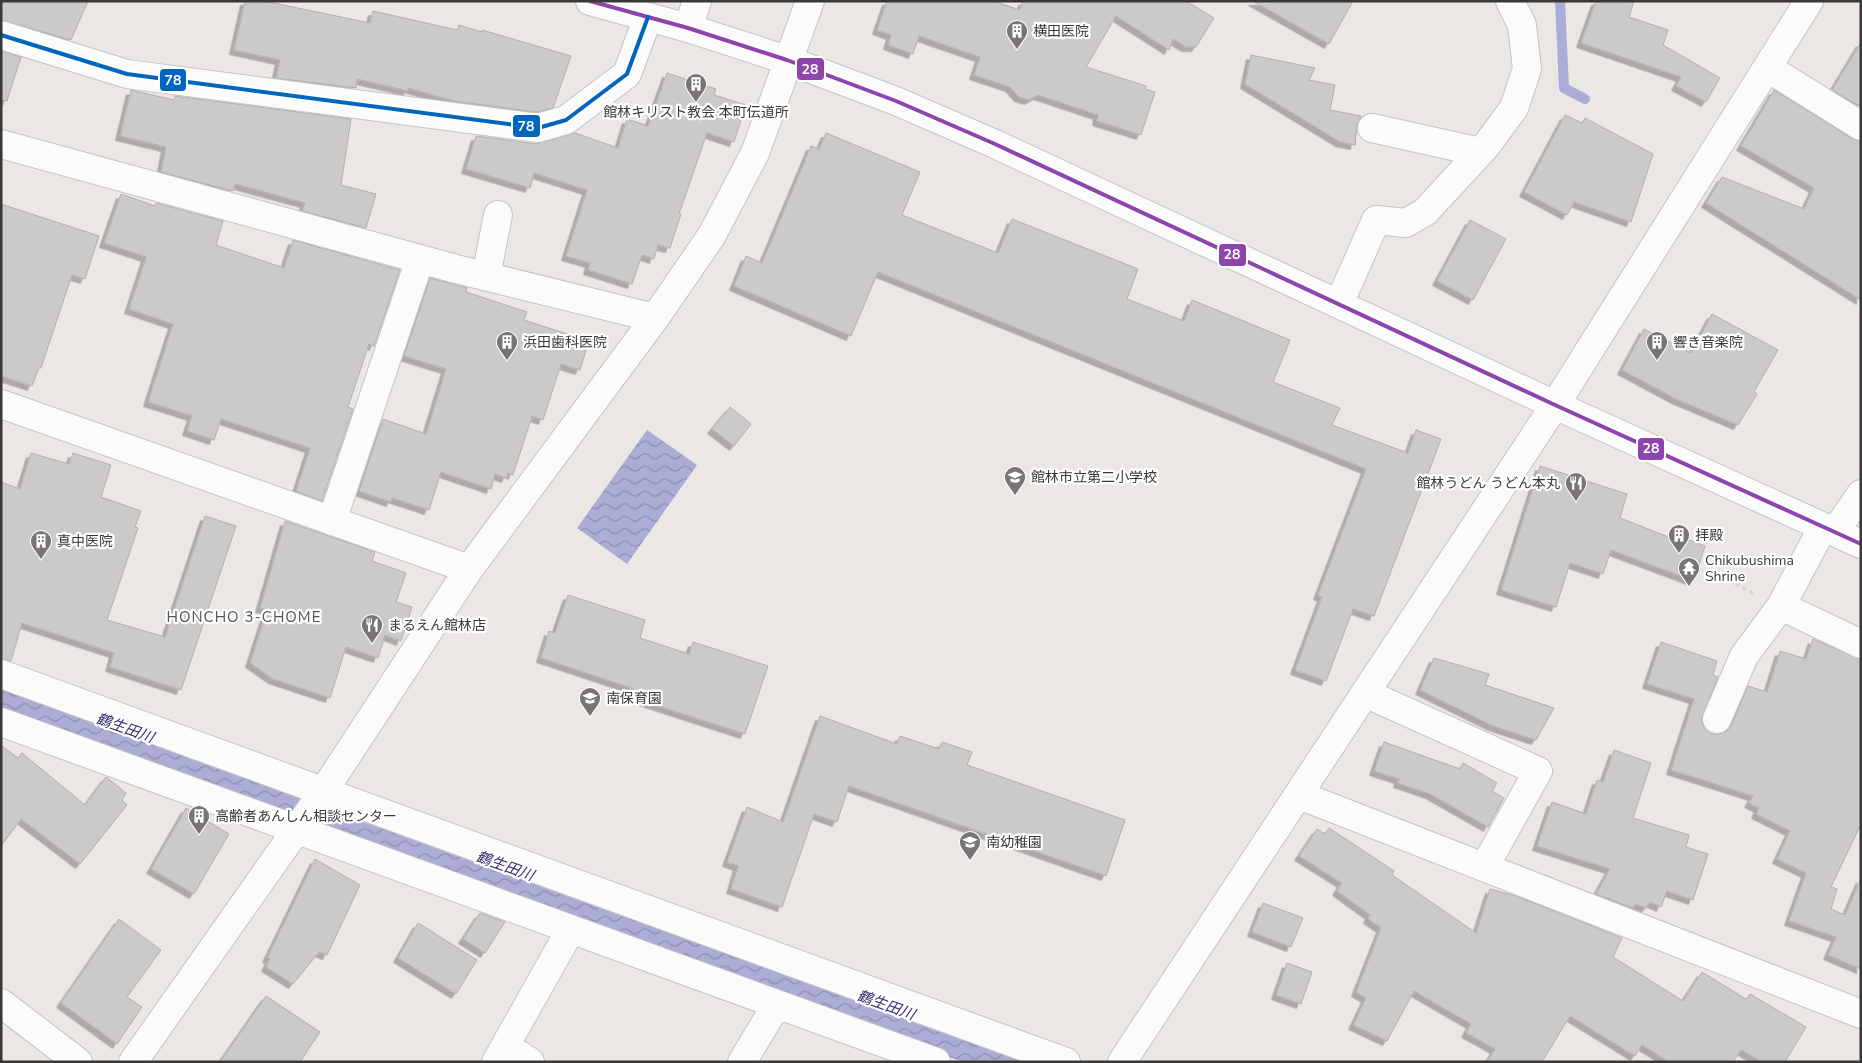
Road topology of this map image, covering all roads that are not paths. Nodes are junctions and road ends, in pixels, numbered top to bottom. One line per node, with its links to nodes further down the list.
1 (590, 1): 6 (street)
2 (697, 1): 7 (street)
3 (810, 1): 9 (street)
4 (1510, 1): 14 (street)
5 (1809, 1): 10 (street)
6 (648, 17): 7 (street); 8 (street)
7 (688, 28): 9 (street)
8 (1, 34)
9 (787, 60): 18 (street); 19 (street)
10 (1768, 68): 11 (street); 21 (street)
11 (1861, 126)
12 (1372, 128): 14 (street)
13 (1, 144): 16 (street)
14 (1480, 152): 18 (street)
15 (498, 215): 17 (street)
16 (420, 259): 17 (street); 23 (street)
17 (486, 276): 19 (street)
18 (1339, 304): 21 (street)
19 (655, 318): 26 (street)
20 (1, 404): 23 (street)
21 (1555, 405): 24 (street); 30 (street)
22 (1861, 494): 24 (street)
23 (332, 521): 26 (street)
24 (1829, 530): 25 (street); 27 (street)
25 (1861, 544)
26 (470, 569): 33 (street)
27 (1781, 606): 28 (street); 31 (street)
28 (1861, 644)
29 (1, 674): 33 (street)
30 (1365, 694): 34 (street); 36 (street)
31 (1717, 719)
32 (1, 722): 35 (street)
33 (321, 795): 35 (street); 47 (street)
34 (1299, 795): 36 (street); 48 (street)
35 (297, 828): 37 (street); 43 (street)
36 (1485, 866): 40 (street)
37 (571, 930): 39 (street); 41 (street)
38 (1, 1003): 42 (street)
39 (777, 1004): 45 (street); 46 (street)
40 (1861, 1014)
41 (501, 1054): 44 (street)
42 (78, 1062)
43 (133, 1062)
44 (530, 1062)
45 (742, 1062)
46 (936, 1062)
47 (1066, 1062)
48 (1122, 1062)

